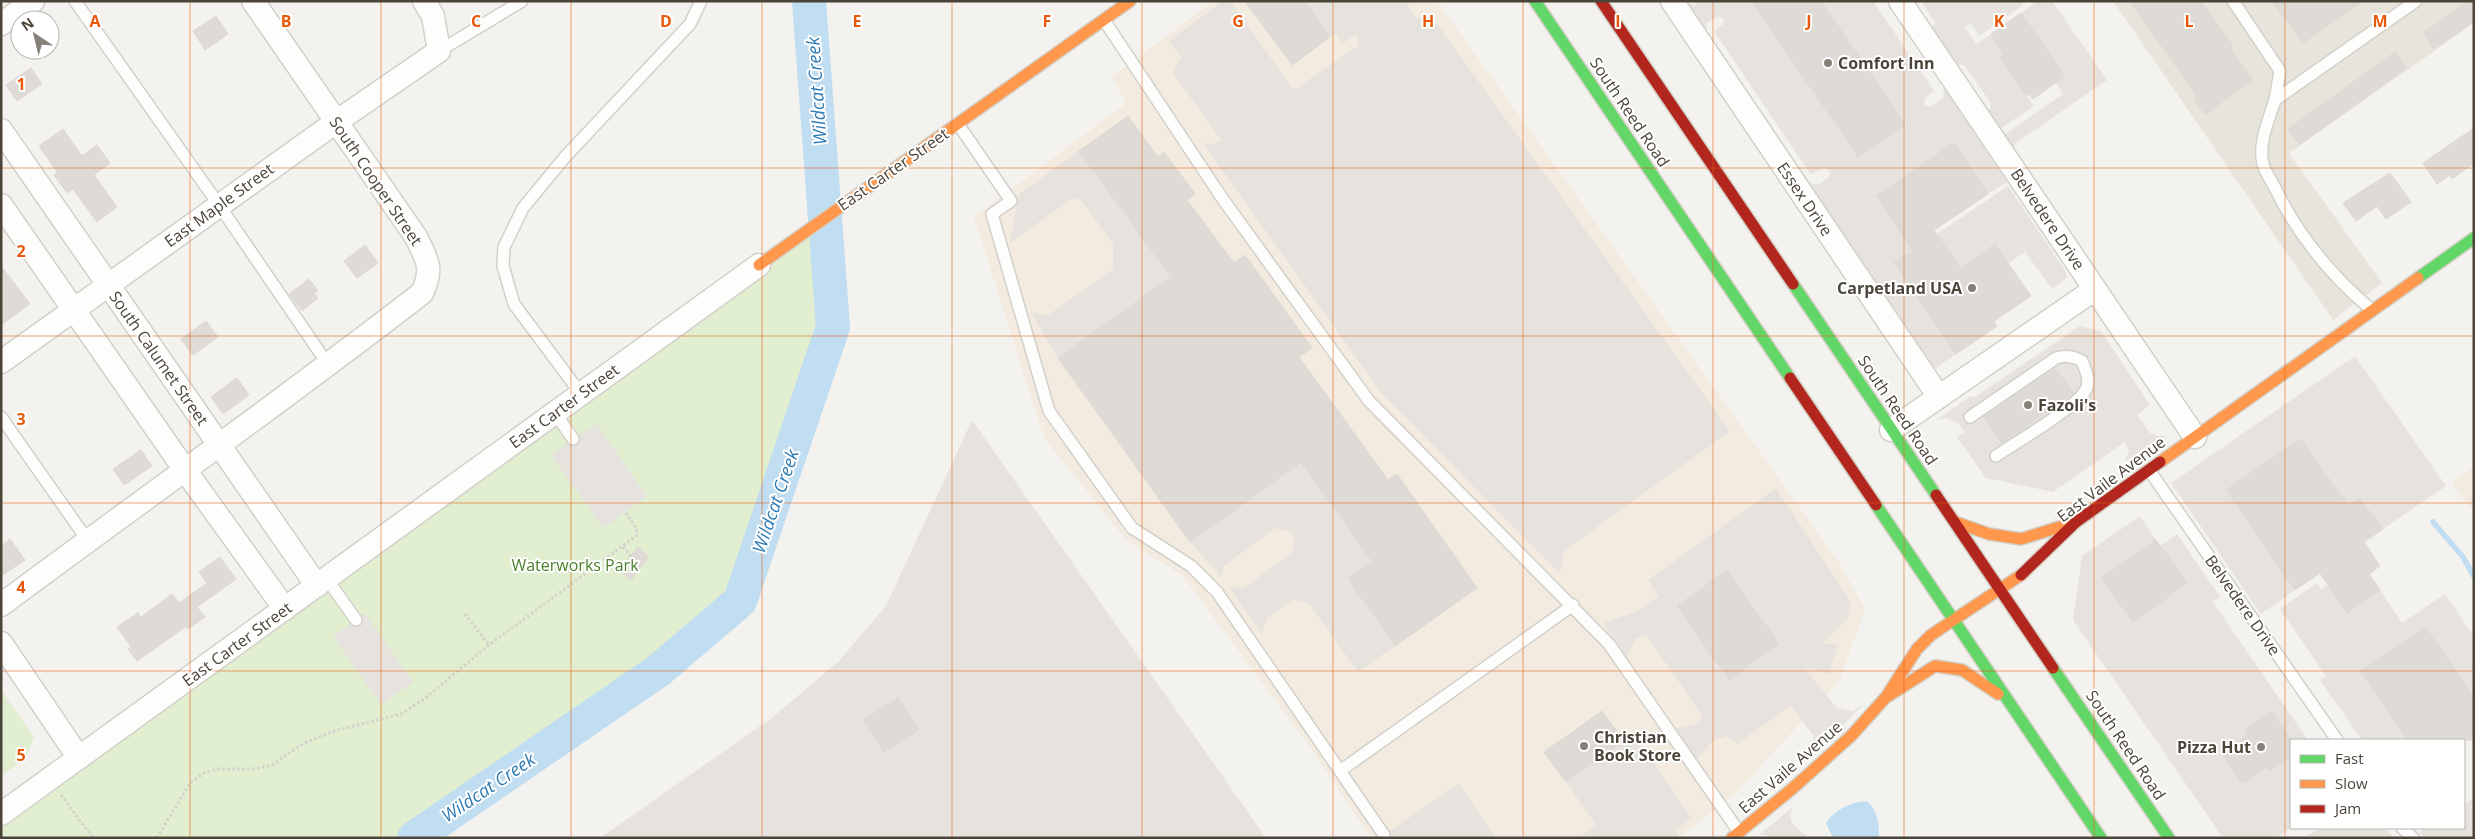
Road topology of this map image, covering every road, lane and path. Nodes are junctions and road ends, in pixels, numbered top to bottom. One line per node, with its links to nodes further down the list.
1 (33, 1): 15 (street)
2 (75, 1): 22 (lane)
3 (253, 1): 18 (street, South Cooper Street)
4 (424, 1): 16 (street)
5 (522, 1): 16 (lane)
6 (701, 1): 31 (lane)
7 (1130, 1): 14 (main road, East Carter Street)
8 (1535, 1): 55 (main road, South Reed Road)
9 (1601, 1): 36 (main road, South Reed Road)
10 (1672, 1): 32 (street, Essex Drive)
11 (1900, 1): 26 (street, Belvedere Drive)
12 (2233, 1): 17 (lane)
13 (2416, 1): 17 (lane)
14 (1104, 20): 19 (main road, East Carter Street); 52 (lane)
15 (1, 24)
16 (439, 51): 18 (street, East Maple Street)
17 (2275, 100): 28 (lane)
18 (336, 122): 22 (street, East Maple Street); 30 (street, South Cooper Street)
19 (958, 123): 24 (main road, East Carter Street); 63 (lane)
20 (1, 130): 25 (street, South Calumet Street)
21 (1, 205): 27 (street)
22 (219, 205): 25 (street, East Maple Street); 30 (lane)
23 (2474, 238): 28 (main road, East Vaile Avenue)
24 (759, 264): 31 (street, East Carter Street)
25 (108, 284): 27 (street, East Maple Street); 39 (street, South Calumet Street)
26 (2095, 289): 32 (street); 37 (street, Belvedere Drive)
27 (73, 309): 29 (street, East Maple Street); 41 (street)
28 (2372, 310): 37 (main road, East Vaile Avenue)
29 (1, 362)
30 (329, 366): 39 (street, South Cooper Street)
31 (581, 394): 33 (street, East Carter Street)
32 (1939, 397): 36 (street)
33 (555, 413): 38 (lane); 49 (street, East Carter Street)
34 (1, 416): 46 (lane)
35 (1970, 417): 40 (lane)
36 (1891, 430): 44 (main road, South Reed Road)
37 (2195, 437): 42 (main road, East Vaile Avenue)
38 (573, 439)
39 (220, 445): 41 (street, South Cooper Street); 49 (street, South Calumet Street)
40 (1996, 456)
41 (185, 470): 46 (street, South Cooper Street); 53 (street)
42 (2149, 470): 45 (main road, East Vaile Avenue); 61 (lane, Belvedere Drive)
43 (625, 512): 47 (path)
44 (1955, 522): 45 (main road); 50 (main road, South Reed Road)
45 (2076, 522): 50 (main road, East Vaile Avenue)
46 (88, 541): 51 (street, South Cooper Street)
47 (623, 547): 48 (path); 58 (path)
48 (631, 556)
49 (322, 582): 53 (street, East Carter Street); 56 (lane)
50 (2001, 590): 55 (main road, East Vaile Avenue); 72 (main road, South Reed Road)
51 (1, 605)
52 (1573, 605): 63 (lane); 68 (lane)
53 (285, 609): 62 (street, East Carter Street)
54 (465, 614): 58 (path)
55 (1953, 617): 59 (main road, East Vaile Avenue); 60 (main road, South Reed Road)
56 (356, 620)
57 (1, 643): 62 (street)
58 (488, 646): 70 (path)
59 (1888, 696): 60 (main road); 68 (main road, East Vaile Avenue)
60 (2016, 710): 71 (main road, South Reed Road)
61 (2336, 739)
62 (78, 758): 64 (street, East Carter Street)
63 (1340, 771): 67 (lane)
64 (50, 778): 65 (street, East Carter Street); 69 (path)
65 (1, 814)
66 (2403, 829): 73 (lane)
67 (1384, 835)
68 (1735, 835)
69 (93, 838)
70 (158, 838)
71 (2101, 838)
72 (2168, 838)
73 (2413, 838)

